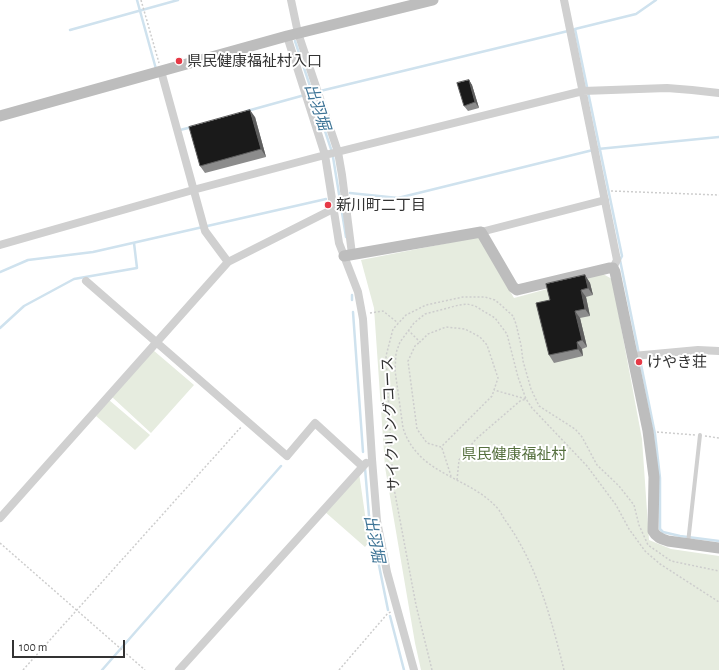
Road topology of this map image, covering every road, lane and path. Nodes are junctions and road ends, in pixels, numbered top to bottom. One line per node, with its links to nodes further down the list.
1 (141, 0): 7 (path)
2 (291, 0): 5 (street)
3 (433, 0): 5 (street)
4 (564, 0): 8 (street)
5 (298, 33): 6 (street); 11 (street)
6 (286, 36): 7 (street); 12 (street)
7 (161, 71): 10 (street); 13 (street)
8 (583, 91): 9 (street); 11 (street); 14 (street)
9 (719, 93)
10 (0, 116)
11 (338, 152): 12 (street); 20 (street)
12 (324, 155): 13 (street); 17 (street)
13 (193, 190): 19 (street); 21 (street)
14 (603, 191): 15 (path); 16 (street)
15 (719, 194)
16 (605, 200): 18 (street); 22 (street)
17 (333, 209): 20 (street); 21 (street)
18 (481, 232): 20 (street); 22 (street)
19 (0, 245)
20 (348, 255): 24 (street)
21 (228, 262): 27 (street)
22 (613, 268): 30 (street)
23 (86, 281): 27 (street)
24 (362, 313): 25 (path); 38 (street)
25 (398, 323): 46 (path); 55 (path, サイクリングコース)
26 (408, 330): 28 (path); 32 (path); 40 (path)
27 (156, 342): 33 (street); 42 (street)
28 (420, 342): 31 (path); 31 (path)
29 (719, 351): 30 (street)
30 (632, 356): 34 (street)
31 (494, 390): 32 (path)
32 (526, 398): 41 (path); 47 (path)
33 (246, 421): 39 (street); 48 (path)
34 (648, 431): 35 (path); 44 (street)
35 (700, 435): 36 (path); 44 (lane)
36 (719, 438)
37 (442, 448): 40 (path)
38 (372, 459): 39 (street); 49 (street)
39 (362, 466): 52 (street)
40 (451, 477): 41 (path)
41 (456, 480): 56 (path)
42 (0, 518)
43 (0, 543): 48 (path)
44 (688, 544): 45 (street)
45 (719, 548)
46 (719, 571)
47 (719, 602)
48 (77, 609): 50 (path); 51 (path)
49 (397, 610): 53 (path); 54 (street)
50 (23, 670)
51 (146, 670)
52 (179, 670)
53 (339, 670)
54 (414, 670)
55 (432, 670)
56 (564, 670)

